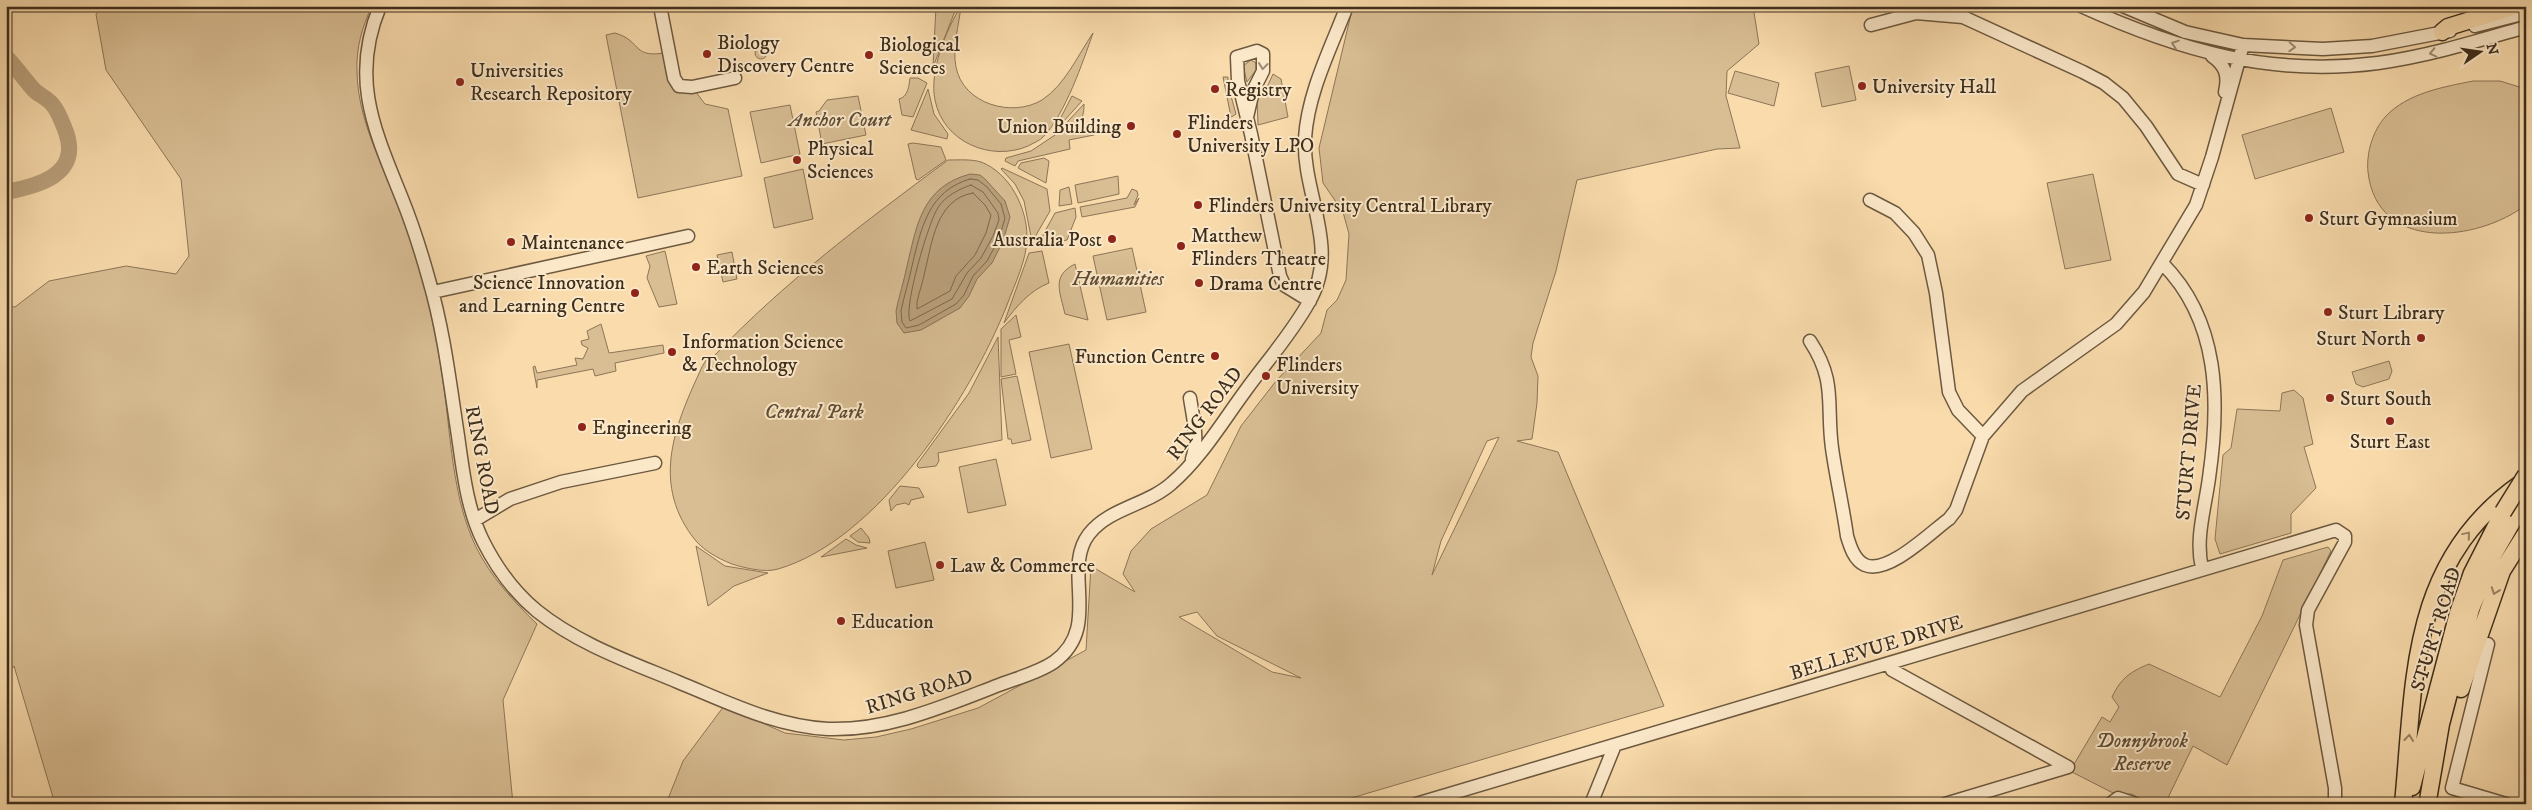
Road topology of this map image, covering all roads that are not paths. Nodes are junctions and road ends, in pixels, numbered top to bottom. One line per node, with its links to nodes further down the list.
1 (380, 6): 21 (street, RING ROAD)
2 (660, 6): 14 (street)
3 (1347, 6): 22 (street, RING ROAD)
4 (2081, 6): 12 (street, one-way to 4)
5 (2123, 6): 11 (street)
6 (2516, 6): 10 (main road)
7 (2526, 13): 10 (street)
8 (1871, 26): 17 (street)
9 (2526, 27): 13 (street, one-way to 13)
10 (2442, 32): 11 (street, one-way to 10)
11 (2244, 45): 13 (street)
12 (2208, 53): 13 (street); 16 (street)
13 (2239, 60): 16 (street)
14 (735, 78)
15 (1247, 117): 22 (street)
16 (2221, 127): 17 (street)
17 (2203, 185): 20 (street)
18 (1870, 200): 25 (street)
19 (688, 236): 21 (street)
20 (2162, 263): 25 (street); 34 (street, STURT DRIVE)
21 (433, 292): 32 (street, RING ROAD)
22 (1310, 301): 27 (street, RING ROAD)
23 (1810, 341): 25 (street)
24 (1190, 398): 27 (street)
25 (1983, 436)
26 (655, 463): 32 (street)
27 (1190, 464): 32 (street, RING ROAD)
28 (2526, 475): 31 (main road, STURT ROAD, bridge)
29 (2526, 481): 45 (main road, one-way to 29)
30 (2526, 498): 31 (main road, STURT ROAD)
31 (2508, 514): 39 (main road, STURT ROAD); 46 (main road, STURT ROAD)
32 (475, 520)
33 (2526, 533): 39 (main road, one-way to 39)
34 (2202, 568): 36 (street, BELLEVUE DRIVE); 44 (street, BELLEVUE DRIVE)
35 (2488, 644): 47 (street)
36 (1889, 662): 37 (street, BELLEVUE DRIVE); 42 (street)
37 (1615, 745): 40 (street, BELLEVUE DRIVE); 41 (street)
38 (2114, 801): 43 (street)
39 (2427, 802)
40 (1416, 804)
41 (1591, 804)
42 (1945, 804)
43 (2136, 804)
44 (2335, 804)
45 (2403, 804)
46 (2407, 804)
47 (2506, 804)

